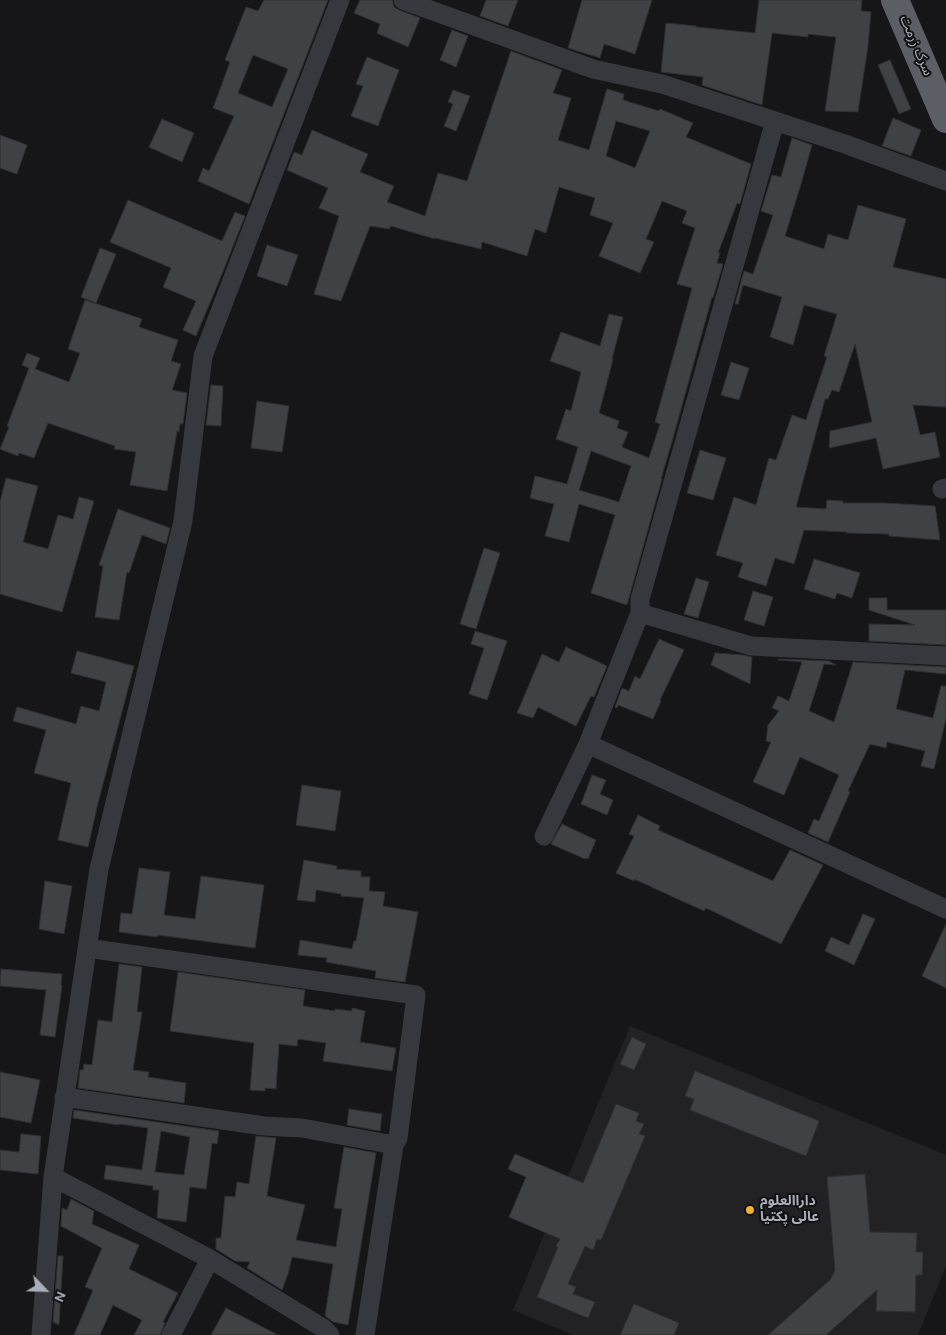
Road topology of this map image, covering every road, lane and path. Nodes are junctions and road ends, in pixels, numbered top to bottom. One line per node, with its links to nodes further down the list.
1 (340, 0): 12 (street)
2 (403, 0): 5 (street)
3 (895, 0): 4 (highway, سرک زرمت)
4 (946, 119)
5 (775, 121): 6 (street); 7 (street)
6 (946, 181)
7 (640, 613): 8 (street); 9 (street)
8 (946, 656)
9 (588, 744): 10 (street); 11 (street)
10 (544, 836)
11 (946, 909)
12 (87, 948): 13 (street); 14 (street)
13 (64, 1097): 14 (street); 15 (street)
14 (394, 1146): 20 (street)
15 (53, 1177): 16 (street); 18 (street)
16 (210, 1259): 17 (street); 19 (street)
17 (324, 1333)
18 (41, 1335)
19 (171, 1335)
20 (365, 1335)

